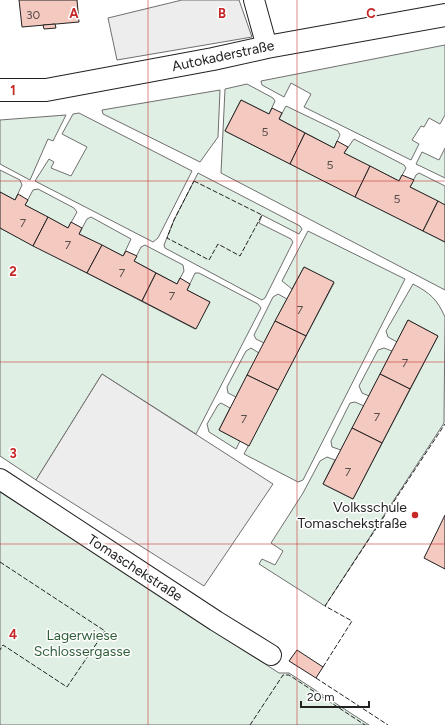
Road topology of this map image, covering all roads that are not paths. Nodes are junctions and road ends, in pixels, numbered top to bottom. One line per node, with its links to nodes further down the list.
1 (254, 0): 3 (street)
2 (445, 15): 3 (street, Autokaderstraße)
3 (267, 46): 4 (street, Autokaderstraße)
4 (0, 90)
5 (0, 479): 6 (street, Tomaschekstraße)
6 (271, 655)

